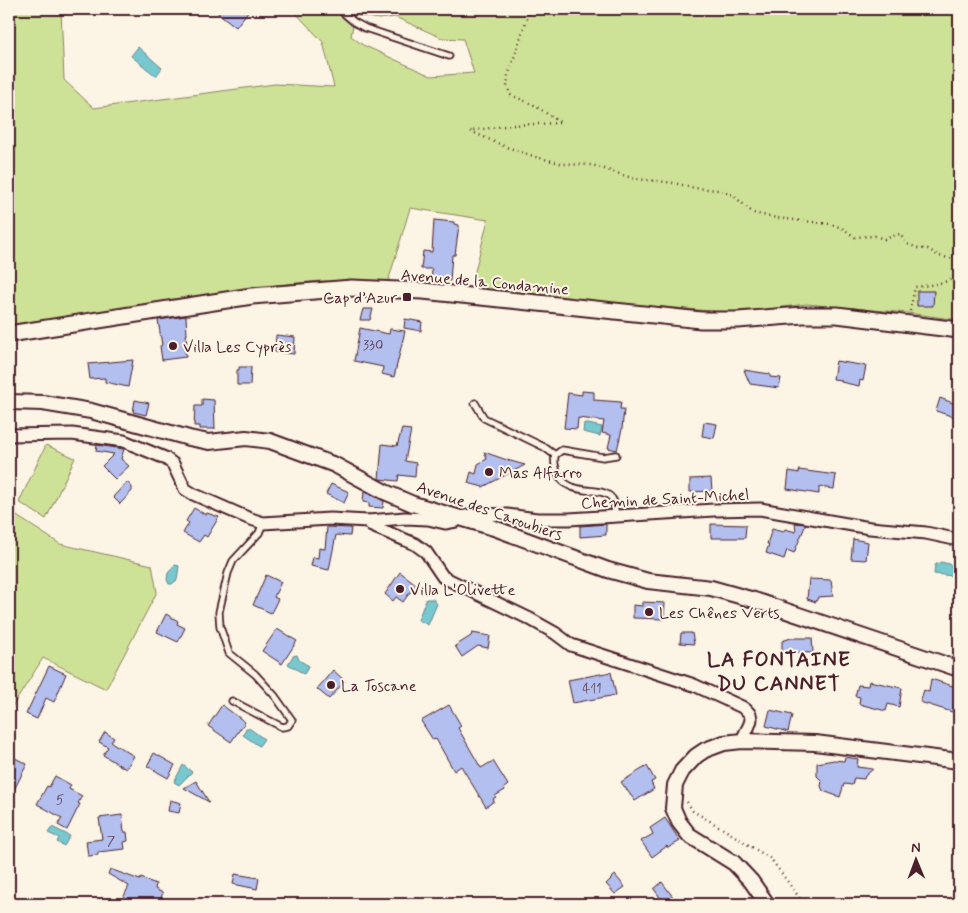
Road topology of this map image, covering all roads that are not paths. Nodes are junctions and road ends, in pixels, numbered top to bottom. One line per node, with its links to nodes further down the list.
1 (339, 9): 2 (lane)
2 (449, 56)
3 (959, 330): 4 (main road, Avenue de la Condamine)
4 (9, 334)
5 (9, 402): 10 (street, Avenue des Caroubiers)
6 (474, 403): 8 (lane)
7 (9, 435): 13 (street)
8 (555, 455): 9 (lane); 11 (lane)
9 (616, 455)
10 (461, 517): 11 (street, Chemin de Saint-Michel); 12 (street, Chemin de Saint-Michel); 15 (street, Avenue des Caroubiers)
11 (615, 517): 14 (street, Chemin de Saint-Michel)
12 (368, 521): 13 (street, Chemin de Saint-Michel); 17 (street)
13 (263, 523): 16 (lane)
14 (959, 540)
15 (959, 669)
16 (232, 701)
17 (742, 741): 18 (street); 19 (street)
18 (959, 762)
19 (767, 904)

